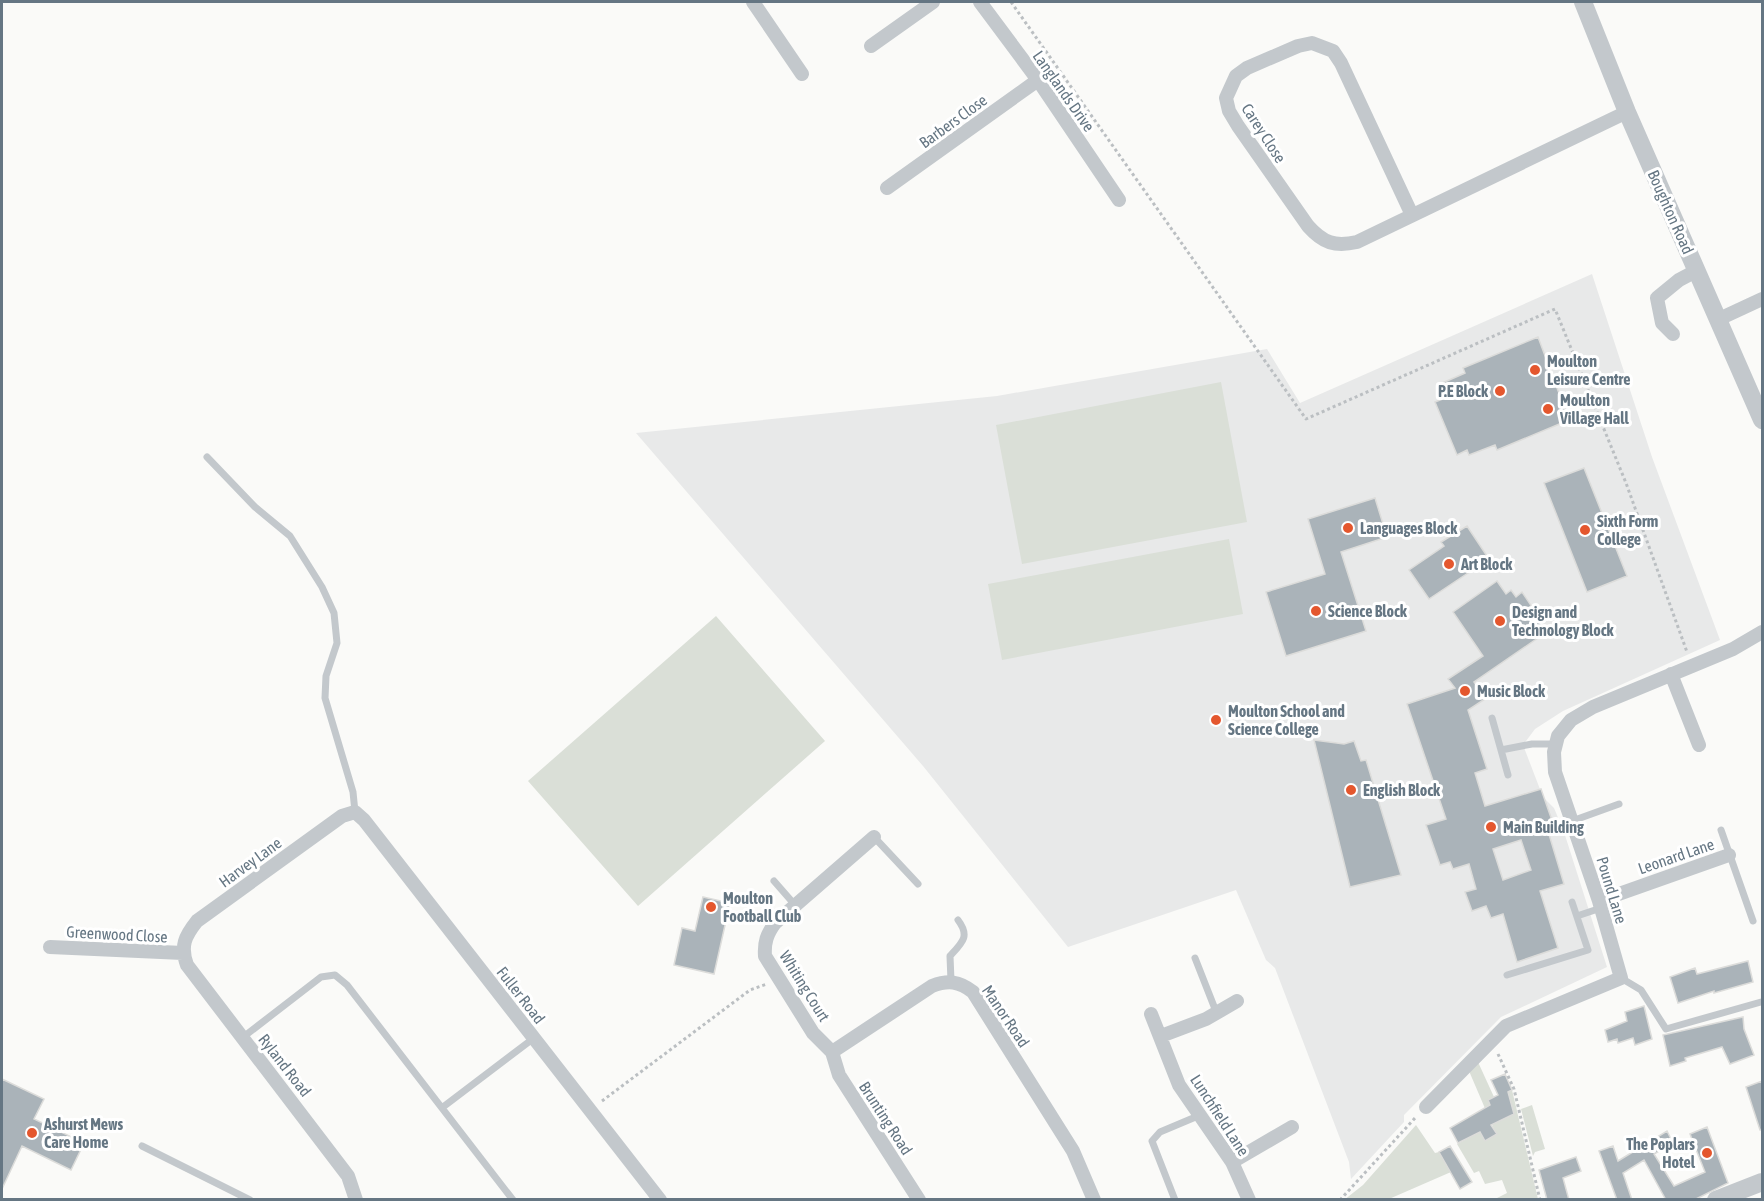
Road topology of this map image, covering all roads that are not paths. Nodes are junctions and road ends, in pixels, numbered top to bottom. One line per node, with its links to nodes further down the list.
1 (753, 2): 6 (street)
2 (933, 2): 5 (street)
3 (980, 2): 7 (street, Langlands Drive)
4 (1588, 3): 8 (street, Boughton Road)
5 (871, 46)
6 (802, 74)
7 (1038, 80): 9 (street, Barbers Close); 10 (street, Langlands Drive)
8 (1627, 112): 11 (street, Carey Close); 12 (street, Boughton Road)
9 (888, 188)
10 (1119, 200)
11 (1413, 215): 11 (street, Carey Close)
12 (1696, 271): 14 (street, Boughton Road); 15 (street)
13 (1762, 299): 14 (street)
14 (1719, 319): 16 (street, Boughton Road)
15 (1673, 334)
16 (1762, 420)
17 (207, 457): 26 (lane)
18 (1762, 632): 19 (street)
19 (1671, 674): 21 (street); 22 (street)
20 (1491, 718): 23 (lane)
21 (1556, 744): 23 (lane); 27 (street, Pound Lane)
22 (1699, 745)
23 (1500, 750): 24 (lane)
24 (1508, 775)
25 (1619, 804): 27 (lane)
26 (355, 812): 40 (street, Harvey Lane); 51 (street, Fuller Road)
27 (1572, 821): 34 (street, Pound Lane)
28 (1721, 830): 30 (lane)
29 (874, 837): 32 (lane); 35 (street, Whiting Court)
30 (1729, 855): 34 (street, Leonard Lane); 38 (lane)
31 (774, 881): 35 (lane)
32 (918, 884)
33 (1572, 902): 36 (lane)
34 (1600, 904): 36 (lane); 43 (street, Pound Lane)
35 (795, 905): 52 (street, Whiting Court)
36 (1577, 916): 42 (lane)
37 (958, 920): 44 (lane)
38 (1753, 921)
39 (50, 947): 40 (street, Greenwood Close)
40 (183, 953): 50 (street, Ryland Road)
41 (1195, 958): 48 (lane)
42 (1507, 975)
43 (1621, 978): 46 (lane); 54 (street)
44 (951, 981): 52 (street); 65 (street, Manor Road)
45 (1237, 1001): 48 (street)
46 (1761, 1002)
47 (1151, 1014): 49 (street, Lunchfield Lane)
48 (1217, 1014): 49 (street)
49 (1161, 1036): 55 (street, Lunchfield Lane)
50 (242, 1038): 53 (lane); 61 (street, Ryland Road)
51 (534, 1038): 53 (lane); 63 (street, Fuller Road)
52 (832, 1052): 64 (street, Brunting Road)
53 (443, 1107): 62 (lane)
54 (1426, 1107)
55 (1198, 1116): 58 (street, Lunchfield Lane); 66 (lane)
56 (1292, 1127): 58 (street)
57 (142, 1146): 60 (lane)
58 (1232, 1162): 67 (street, Lunchfield Lane)
59 (1762, 1182): 68 (street)
60 (250, 1200)
61 (356, 1200)
62 (513, 1200)
63 (660, 1200)
64 (919, 1200)
65 (1094, 1200)
66 (1175, 1200)
67 (1249, 1200)
68 (1716, 1200)

